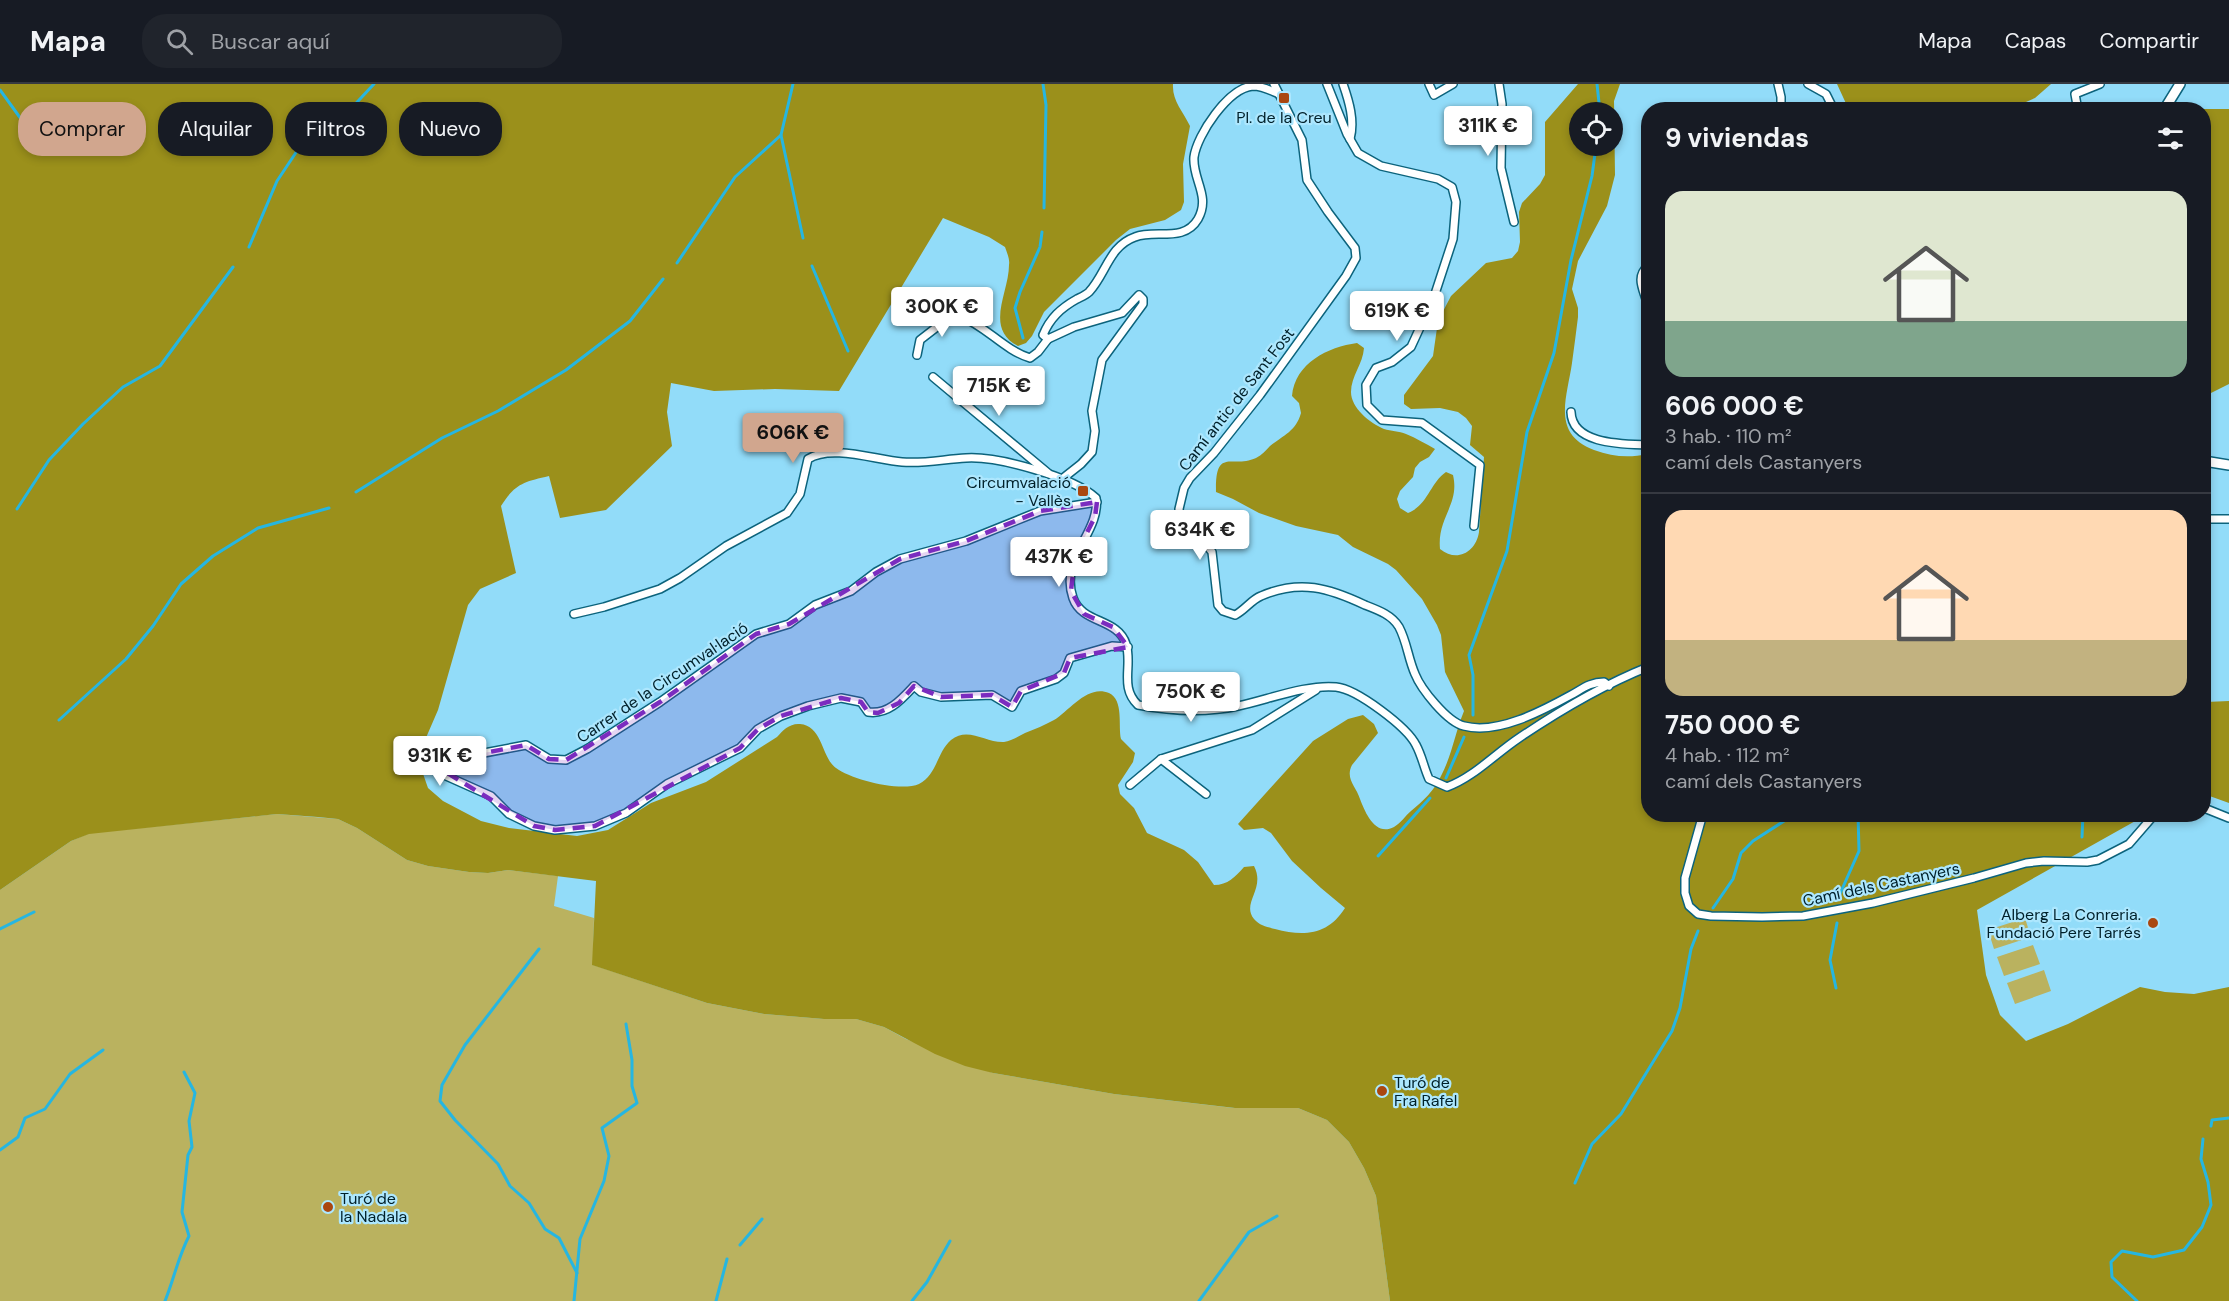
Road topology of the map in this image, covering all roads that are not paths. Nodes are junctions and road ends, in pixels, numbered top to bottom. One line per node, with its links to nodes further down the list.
1 (1274, 84): 11 (street)
2 (1327, 84): 16 (street)
3 (1343, 84): 16 (street)
4 (1429, 84): 5 (street)
5 (1453, 84)
6 (1499, 84): 17 (street)
7 (1778, 84): 12 (street)
8 (1808, 84): 13 (street)
9 (2100, 84): 14 (street)
10 (2180, 84): 15 (street)
11 (1279, 94): 18 (street); 34 (street, Camí antic de Sant Fost)
12 (1781, 102)
13 (1830, 102)
14 (2076, 102)
15 (2169, 102)
16 (1350, 139): 30 (street)
17 (1514, 222)
18 (1048, 339): 19 (street); 26 (street)
19 (916, 355)
20 (933, 377): 25 (street)
21 (1571, 412): 22 (street)
22 (1641, 445)
23 (2211, 462): 24 (street)
24 (2229, 465)
25 (1050, 474): 26 (street); 31 (street)
26 (1062, 479): 27 (street)
27 (1097, 502): 32 (street); 32 (street, Carrer de la Circumval·lació)
28 (2211, 519): 29 (street)
29 (2229, 519)
30 (1474, 526)
31 (574, 614)
32 (1128, 647): 35 (street)
33 (1641, 670): 34 (street)
34 (1609, 686): 35 (street)
35 (1321, 687): 36 (street)
36 (1161, 759): 37 (street); 38 (street)
37 (1130, 785)
38 (1206, 794)
39 (2211, 811): 40 (street)
40 (2229, 818)
41 (1701, 822): 42 (street, Camí dels Castanyers)
42 (2149, 822)

